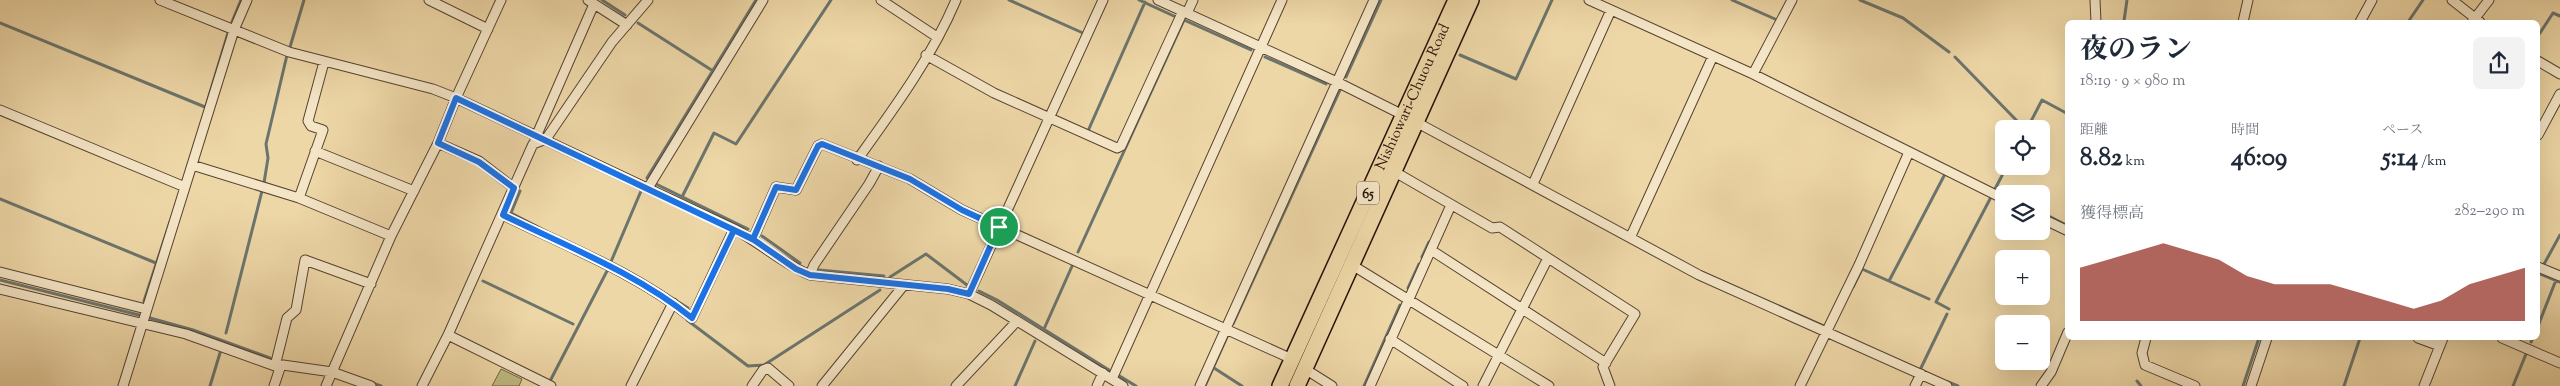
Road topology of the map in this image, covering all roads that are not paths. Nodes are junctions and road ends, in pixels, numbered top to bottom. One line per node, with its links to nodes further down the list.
1 (160, 0): 33 (street)
2 (247, 0): 33 (street)
3 (429, 0): 32 (street)
4 (501, 0): 32 (street)
5 (648, 0): 31 (street)
6 (763, 0): 63 (street)
7 (881, 0): 34 (street)
8 (956, 0): 34 (street)
9 (1103, 0): 47 (street)
10 (1158, 0): 25 (street)
11 (1193, 0): 25 (street)
12 (1282, 0): 35 (street)
13 (1374, 0): 42 (street)
14 (1456, 0): 46 (main road, Nishiowari-Chuou Road / 65)
15 (1471, 0): 48 (main road, Nishiowari-Chuou Road / 65)
16 (1589, 0): 24 (street)
17 (1792, 0): 40 (street)
18 (2095, 0): 26 (street)
19 (2248, 0): 27 (street)
20 (2372, 0): 28 (street)
21 (2452, 0): 29 (street)
22 (2489, 0): 30 (street)
23 (591, 2): 31 (street); 50 (street)
24 (1611, 10): 37 (street); 60 (street)
25 (1185, 12): 35 (street); 47 (street)
26 (2099, 20)
27 (2243, 20)
28 (2361, 20)
29 (2474, 20)
30 (2476, 20)
31 (627, 24): 51 (street)
32 (488, 29): 44 (street)
33 (234, 30): 38 (street); 57 (street)
34 (937, 37): 36 (street)
35 (1261, 47): 42 (street); 87 (street)
36 (926, 55): 47 (street); 56 (street)
37 (1713, 56): 40 (street); 74 (street)
38 (324, 62): 44 (street); 54 (street)
39 (2540, 62): 41 (street)
40 (1754, 74): 55 (street)
41 (2560, 74)
42 (1337, 82): 46 (street); 94 (street)
43 (2560, 94): 49 (street)
44 (456, 98): 50 (street); 52 (street)
45 (0, 110): 61 (street)
46 (1403, 115): 48 (street); 104 (main road, Nishiowari-Chuou Road / 65)
47 (1049, 119): 70 (street)
48 (1417, 123): 59 (main road, Nishiowari-Chuou Road / 65); 60 (street)
49 (2540, 131)
50 (537, 135): 51 (street); 53 (street)
51 (546, 139): 53 (street); 63 (street)
52 (438, 143): 62 (street); 64 (street)
53 (533, 144): 62 (street)
54 (316, 151): 64 (street); 66 (street)
55 (1910, 152): 65 (street); 95 (street)
56 (857, 160): 58 (street); 75 (street)
57 (192, 165): 61 (street); 66 (street)
58 (879, 166): 70 (street); 81 (street)
59 (1395, 172): 67 (street); 78 (main road, Nishiowari-Chuou Road / 65)
60 (1533, 184): 74 (street)
61 (185, 187): 91 (street)
62 (514, 188): 68 (street)
63 (648, 188): 71 (street)
64 (414, 191): 73 (street)
65 (1995, 194)
66 (299, 198): 73 (street)
67 (1451, 205): 76 (street); 77 (street)
68 (503, 215): 89 (street); 96 (street)
69 (2050, 222): 72 (street)
70 (999, 227): 86 (street); 87 (street)
71 (734, 230): 75 (street); 89 (street)
72 (2065, 230)
73 (391, 236): 83 (street)
74 (1630, 236): 95 (street)
75 (753, 239): 81 (street)
76 (1431, 250): 88 (street); 90 (street)
77 (1548, 258): 90 (street); 105 (street)
78 (1352, 265): 88 (street); 108 (main road, Nishiowari-Chuou Road / 65)
79 (2540, 268): 82 (street)
80 (0, 272): 91 (street)
81 (810, 275): 84 (street)
82 (2560, 276)
83 (371, 284): 107 (street); 109 (street)
84 (904, 285): 86 (street); 123 (street)
85 (0, 289): 93 (street)
86 (969, 294): 92 (street)
87 (1150, 294): 94 (street); 112 (street)
88 (1408, 299): 97 (street); 103 (street)
89 (674, 303): 120 (street)
90 (1522, 309): 103 (street); 105 (street)
91 (146, 310): 93 (street)
92 (1017, 321): 110 (street); 124 (street)
93 (142, 324): 107 (street); 114 (street)
94 (1226, 329): 104 (street); 127 (street)
95 (1827, 332): 111 (street); 135 (street)
96 (448, 335): 118 (street); 119 (street)
97 (1390, 339): 113 (street); 131 (street)
98 (2065, 339): 138 (street)
99 (2145, 340): 139 (street)
100 (2267, 340): 140 (street)
101 (2507, 340): 106 (street)
102 (2441, 342): 141 (street)
103 (1499, 355): 132 (street); 133 (street)
104 (1292, 359): 128 (main road, Nishiowari-Chuou Road / 65)
105 (1606, 363): 134 (street)
106 (2560, 363)
107 (277, 367): 109 (street); 115 (street)
108 (1305, 369): 129 (main road, Nishiowari-Chuou Road / 65); 130 (street)
109 (332, 372): 116 (street); 117 (street)
110 (1103, 374): 112 (street); 125 (street)
111 (1921, 374): 136 (street); 137 (street)
112 (1112, 379): 126 (street)
113 (1373, 385)
114 (123, 386)
115 (274, 386)
116 (326, 386)
117 (371, 386)
118 (422, 386)
119 (551, 386)
120 (631, 386)
121 (752, 386): 122 (street)
122 (790, 386)
123 (822, 386)
124 (956, 386)
125 (1097, 386)
126 (1123, 386)
127 (1200, 386)
128 (1280, 386)
129 (1297, 386)
130 (1332, 386)
131 (1463, 386)
132 (1483, 386)
133 (1549, 386)
134 (1610, 386)
135 (1800, 386)
136 (1916, 386)
137 (1947, 386)
138 (2041, 386)
139 (2195, 386)
140 (2251, 386)
141 (2424, 386)

